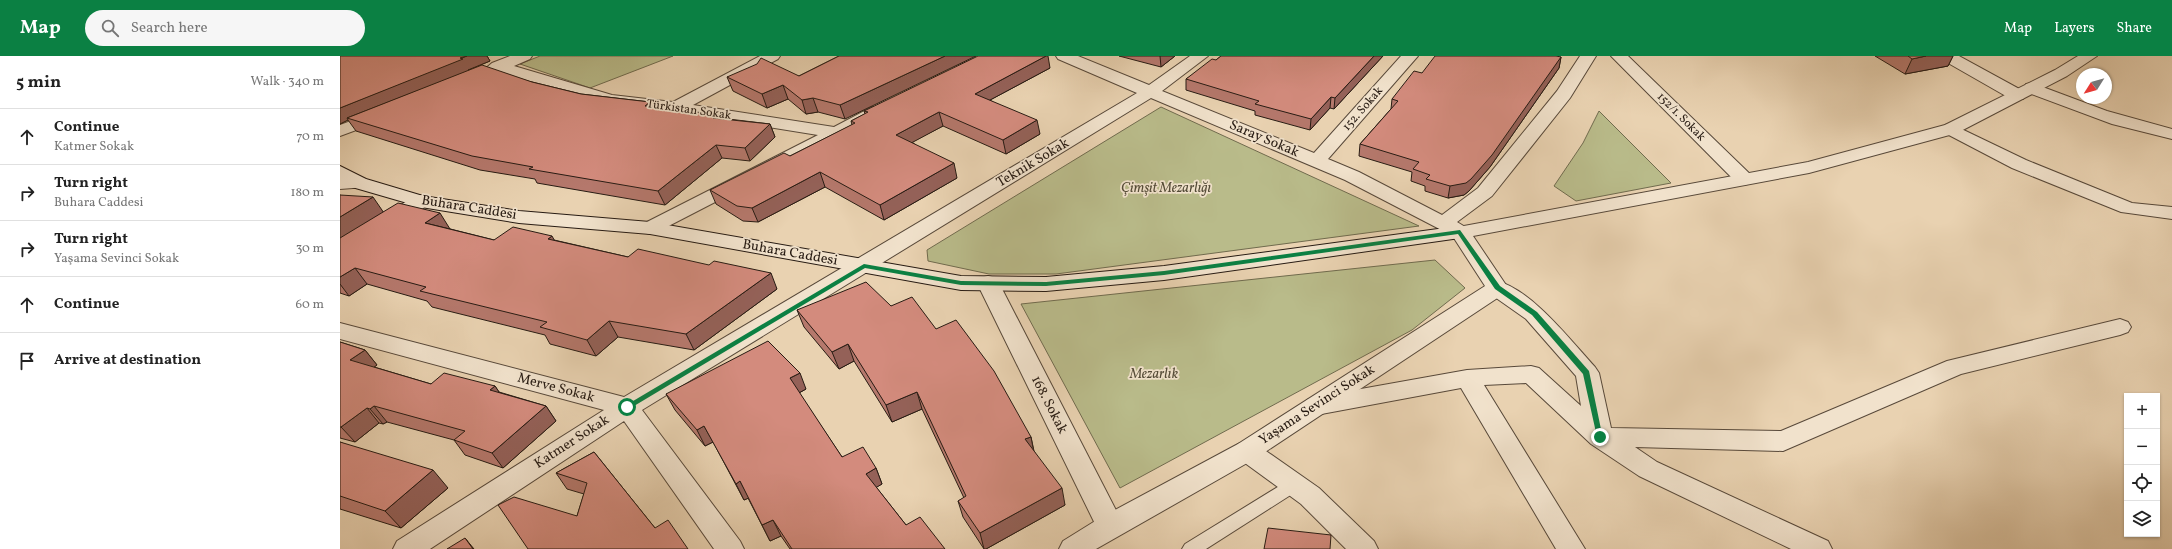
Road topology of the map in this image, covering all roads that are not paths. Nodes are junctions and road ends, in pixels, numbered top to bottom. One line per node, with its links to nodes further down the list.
1 (524, 56): 10 (street)
2 (772, 56): 16 (street)
3 (1064, 56): 13 (street, Saray Sokak)
4 (1200, 56): 13 (street, Teknik Sokak)
5 (1410, 56): 21 (street, 152. Sokak)
6 (1588, 56): 27 (street)
7 (1619, 56): 23 (street, 152/1. Sokak)
8 (1947, 56): 12 (street)
9 (2089, 56): 12 (street, Buhara Caddesi)
10 (498, 66): 11 (street); 16 (street, Türkistan Sokak)
11 (477, 75)
12 (2025, 91): 17 (street, Buhara Caddesi); 20 (street)
13 (1150, 92): 21 (street, Saray Sokak); 30 (street, Teknik Sokak)
14 (892, 104): 19 (street)
15 (398, 107): 18 (street)
16 (676, 107): 19 (street, Türkistan Sokak)
17 (1951, 129): 23 (street, Buhara Caddesi); 26 (street)
18 (340, 131)
19 (835, 132): 28 (street)
20 (2172, 134)
21 (1317, 162): 27 (street, Saray Sokak)
22 (340, 172): 24 (street, Buhara Caddesi)
23 (1744, 179): 27 (street, Buhara Caddesi)
24 (349, 183): 25 (street, Buhara Caddesi)
25 (421, 201): 28 (street, Buhara Caddesi); 29 (street)
26 (2172, 214)
27 (1451, 227): 31 (street, Buhara Caddesi); 32 (street)
28 (650, 228): 30 (street, Buhara Caddesi)
29 (340, 250)
30 (864, 266): 31 (street, Buhara Caddesi); 37 (street, Katmer Sokak)
31 (988, 283): 41 (street, 168. Sokak)
32 (1498, 288): 36 (street, Yaşama Sevinci Sokak); 38 (street)
33 (2120, 327): 38 (street)
34 (340, 331): 37 (street, Merve Sokak)
35 (1467, 378): 36 (street); 38 (street); 47 (street)
36 (1316, 406): 39 (street, Yaşama Sevinci Sokak)
37 (627, 407): 42 (street, Katmer Sokak); 43 (street)
38 (1600, 437): 48 (street)
39 (1247, 451): 40 (street); 41 (street, Yaşama Sevinci Sokak)
40 (1294, 484): 45 (lane); 46 (street)
41 (1110, 526): 44 (street, Yaşama Sevinci Sokak)
42 (407, 549)
43 (730, 549)
44 (1073, 549)
45 (1191, 549)
46 (1364, 549)
47 (1572, 549)
48 (1818, 549)

